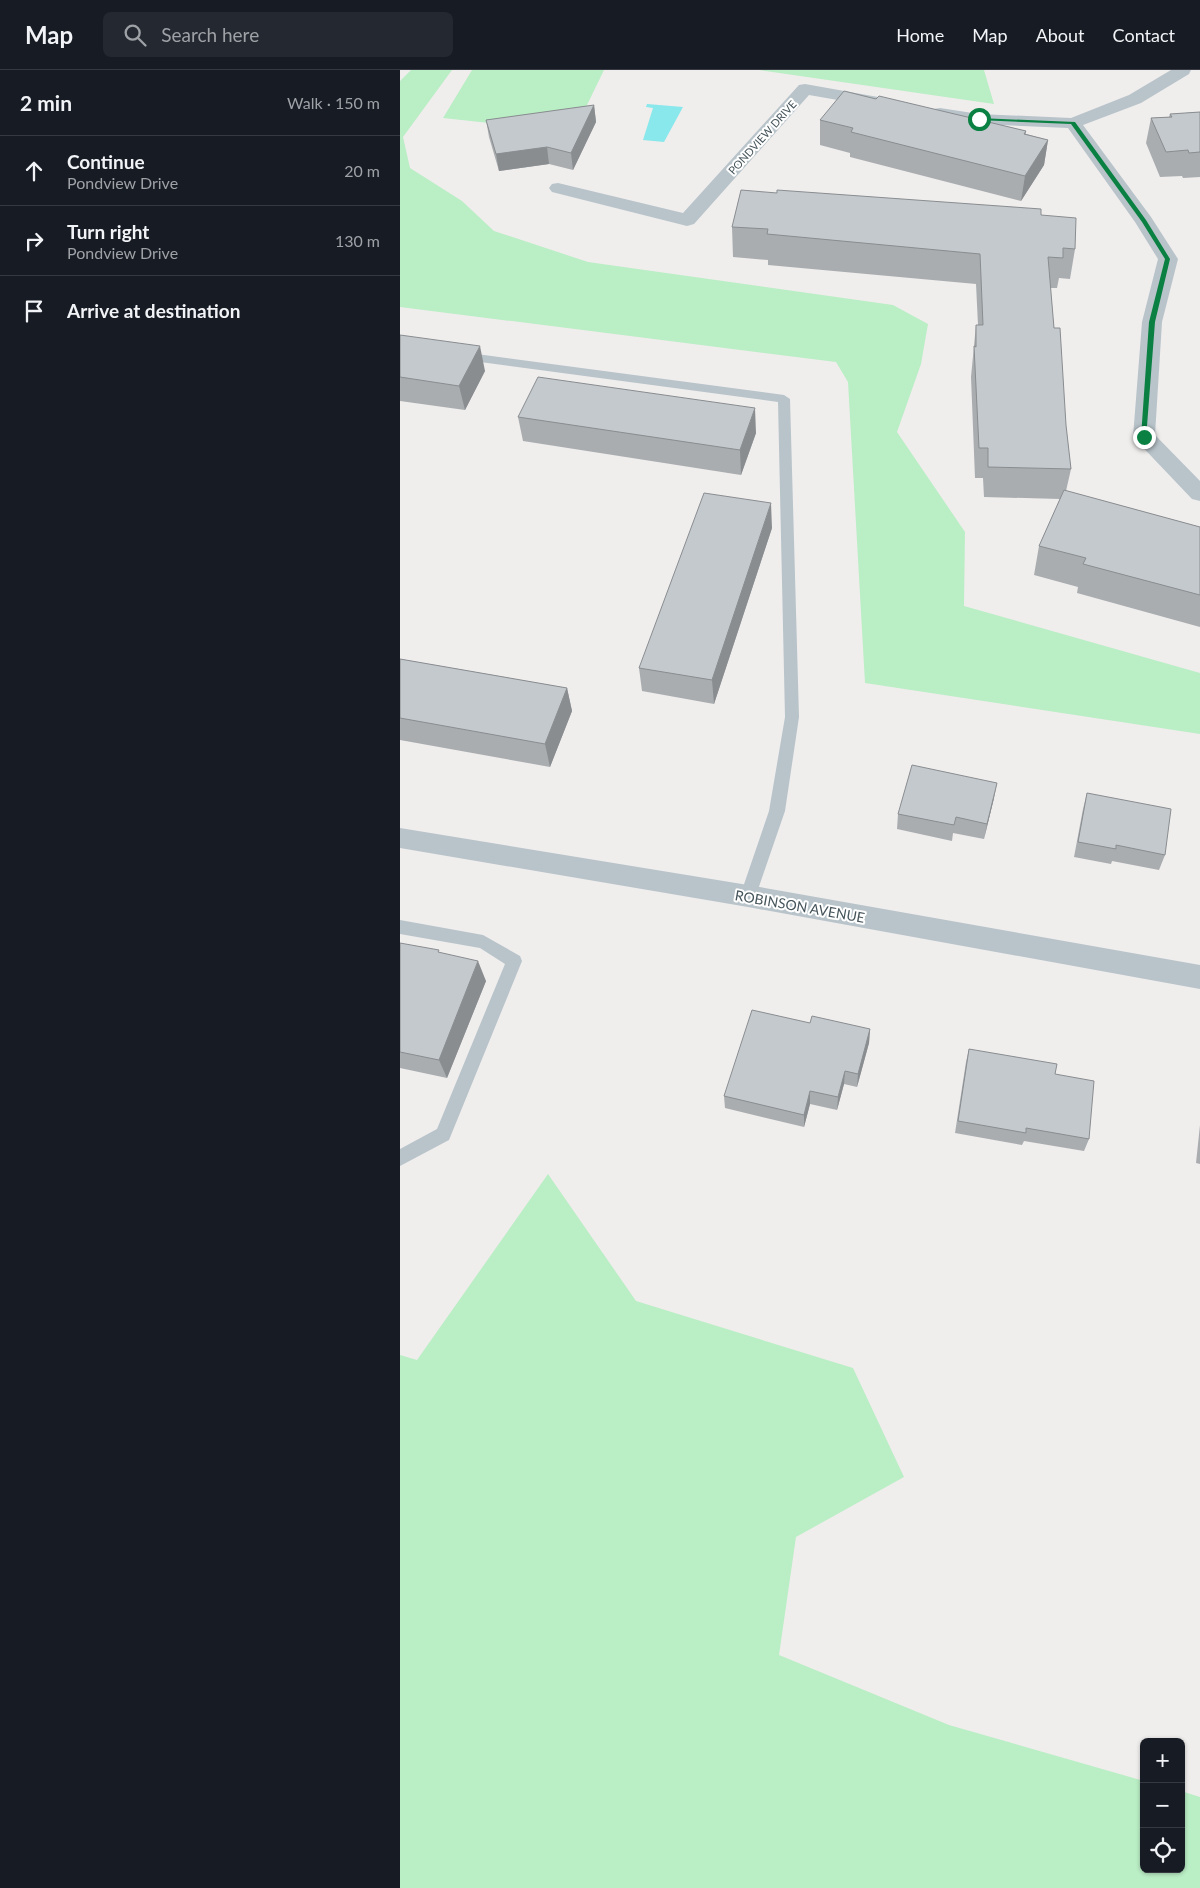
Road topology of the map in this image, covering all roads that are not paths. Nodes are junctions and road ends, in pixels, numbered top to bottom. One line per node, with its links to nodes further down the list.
1 (1183, 70): 6 (street)
2 (1189, 70): 3 (street)
3 (1200, 71)
4 (892, 104): 7 (street, PONDVIEW DRIVE)
5 (921, 109): 6 (street)
6 (1073, 123): 9 (street)
7 (558, 188)
8 (447, 354): 11 (lane)
9 (1200, 494)
10 (400, 838): 11 (street, ROBINSON AVENUE)
11 (748, 896): 13 (street, ROBINSON AVENUE)
12 (400, 927): 14 (lane)
13 (1200, 977)
14 (400, 1158)

